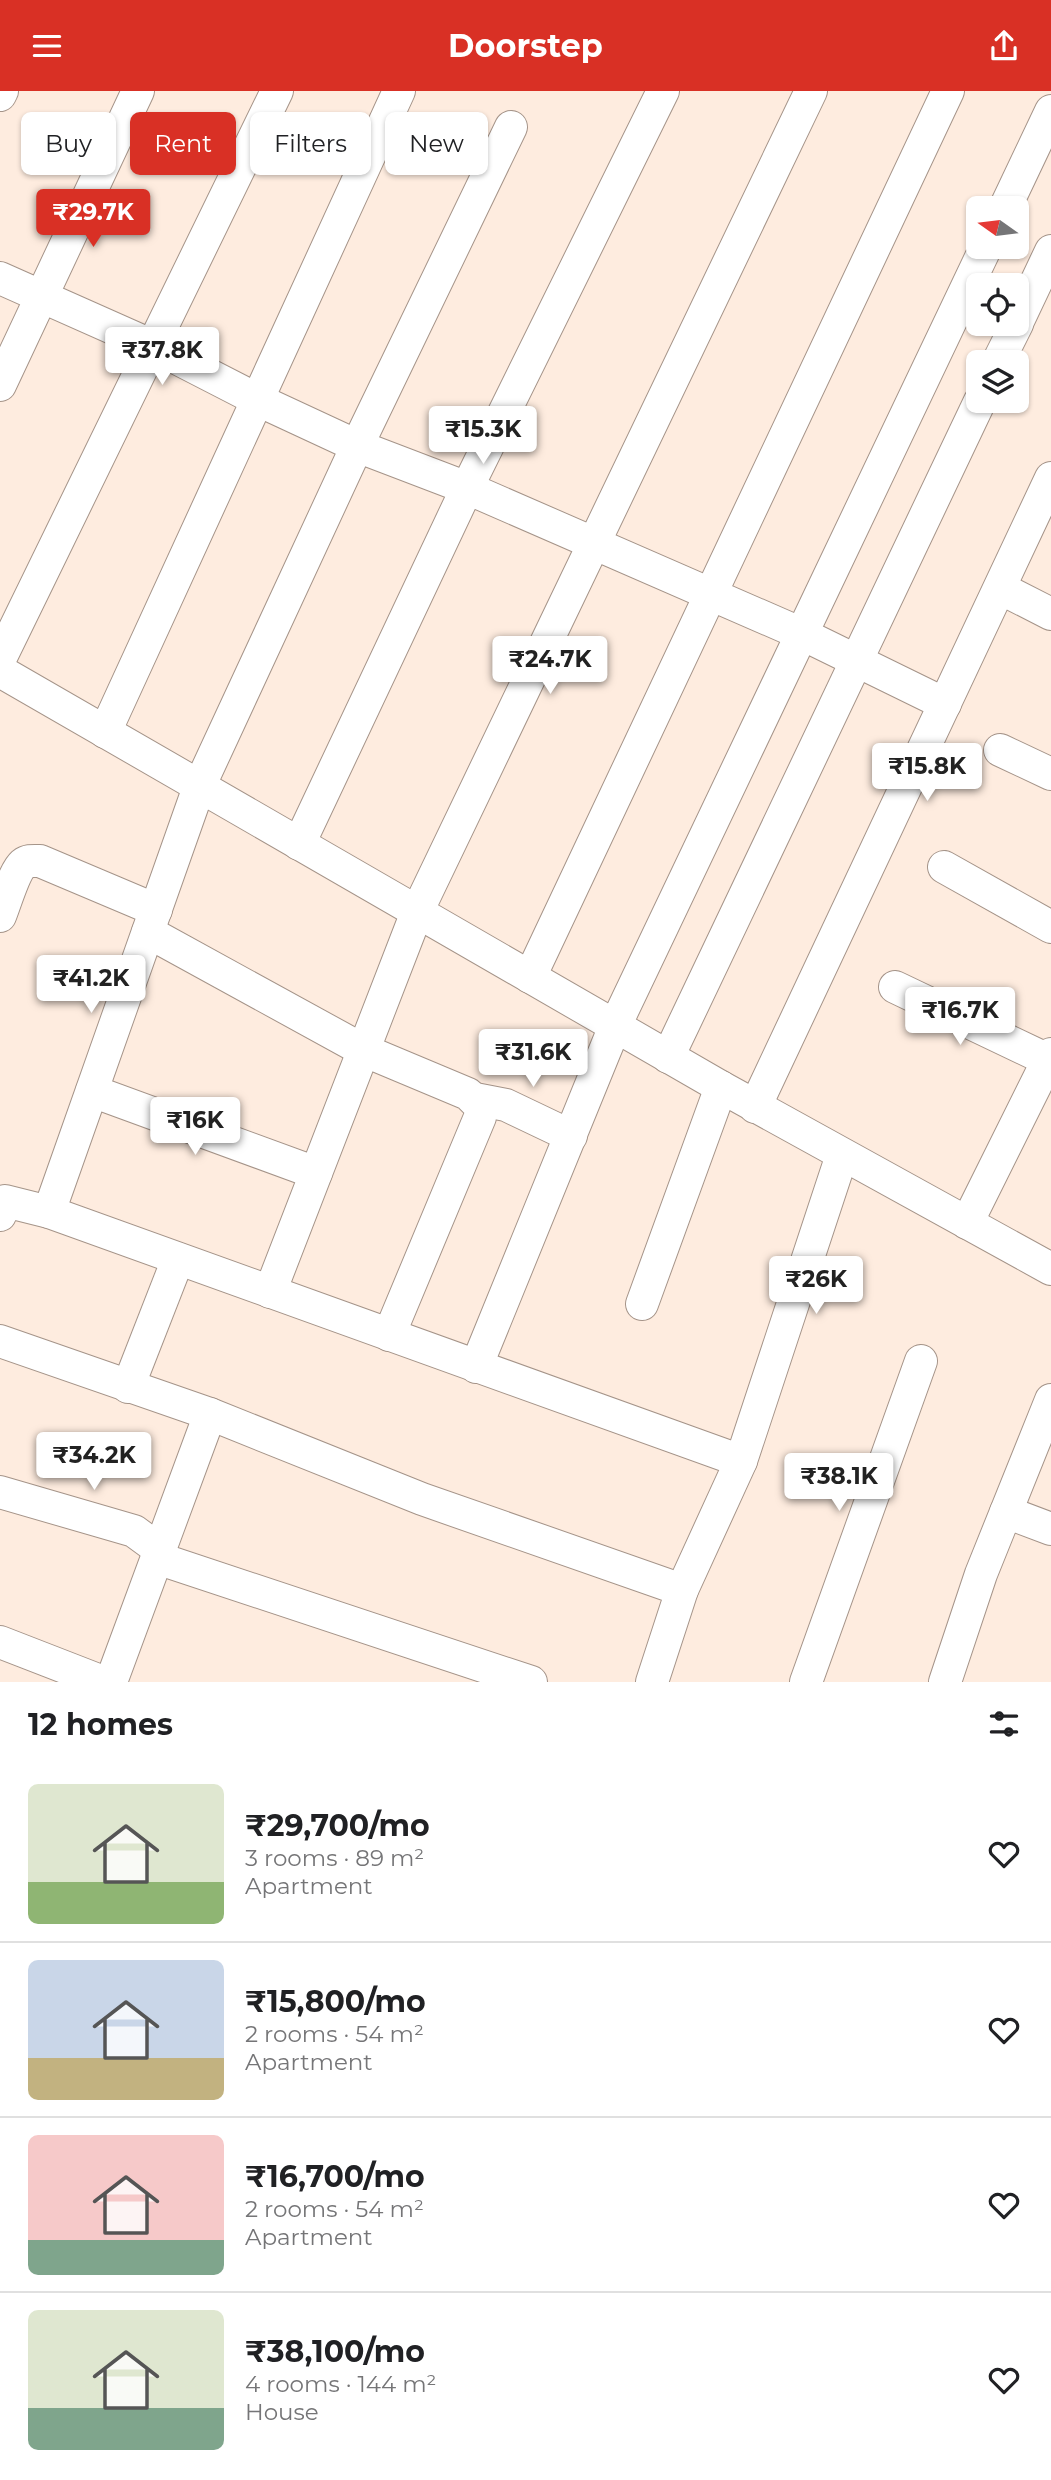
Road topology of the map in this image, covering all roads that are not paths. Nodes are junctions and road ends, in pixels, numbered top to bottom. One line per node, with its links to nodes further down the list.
1 (138, 91): 13 (street)
2 (277, 91): 15 (street)
3 (399, 91): 17 (street)
4 (663, 91): 21 (street)
5 (811, 91): 22 (street)
6 (948, 91): 24 (street)
7 (1051, 111): 9 (street)
8 (511, 127): 19 (street)
9 (1011, 196)
10 (1051, 251): 14 (street)
11 (980, 259): 26 (street)
12 (0, 278): 13 (street)
13 (42, 295): 15 (street); 16 (street)
14 (1029, 298)
15 (153, 346): 17 (street); 27 (street)
16 (0, 385)
17 (258, 400): 19 (street); 31 (street)
18 (974, 413): 28 (street)
19 (357, 446): 21 (street); 34 (street)
20 (1051, 478): 23 (street)
21 (467, 488): 22 (street); 35 (street)
22 (594, 544): 24 (street); 37 (street)
23 (999, 588): 25 (street); 30 (street)
24 (710, 595): 26 (street); 41 (street)
25 (1051, 614)
26 (802, 634): 28 (street); 43 (street)
27 (0, 659)
28 (856, 661): 30 (street); 45 (street)
29 (0, 671): 31 (street)
30 (945, 704): 50 (street)
31 (105, 732): 34 (street)
32 (1000, 750): 33 (street)
33 (1051, 774)
34 (199, 787): 35 (street); 39 (street)
35 (299, 845): 37 (street)
36 (944, 867): 40 (street)
37 (416, 912): 41 (street); 44 (street)
38 (0, 916): 39 (street)
39 (152, 921): 44 (street); 48 (street)
40 (1051, 927)
41 (530, 977): 43 (street)
42 (895, 987): 46 (street)
43 (615, 1026): 45 (street); 51 (street)
44 (363, 1049): 49 (street); 53 (street)
45 (668, 1057): 47 (street)
46 (1050, 1057): 56 (street)
47 (721, 1087): 50 (street); 60 (street)
48 (92, 1091): 53 (street); 55 (street)
49 (475, 1099): 51 (street); 61 (street)
50 (755, 1107): 52 (street)
51 (570, 1136): 64 (street)
52 (842, 1155): 56 (street); 68 (street)
53 (316, 1173): 59 (street)
54 (2, 1205): 55 (street)
55 (49, 1212): 57 (street)
56 (967, 1223): 58 (street)
57 (178, 1259): 59 (street); 65 (street)
58 (1051, 1269)
59 (270, 1292): 61 (street)
60 (642, 1304)
61 (389, 1335): 64 (street)
62 (1, 1345): 65 (street)
63 (921, 1361): 79 (street)
64 (477, 1367): 68 (street)
65 (128, 1387): 67 (street)
66 (1051, 1400): 70 (street)
67 (210, 1414): 72 (street); 73 (street)
68 (741, 1461): 73 (street)
69 (0, 1492): 72 (street)
70 (1006, 1513): 71 (street); 80 (street)
71 (1051, 1529)
72 (158, 1554): 76 (street); 77 (street)
73 (682, 1590): 78 (street)
74 (0, 1642): 75 (street)
75 (103, 1682)
76 (111, 1682)
77 (531, 1682)
78 (652, 1682)
79 (806, 1682)
80 (945, 1682)

